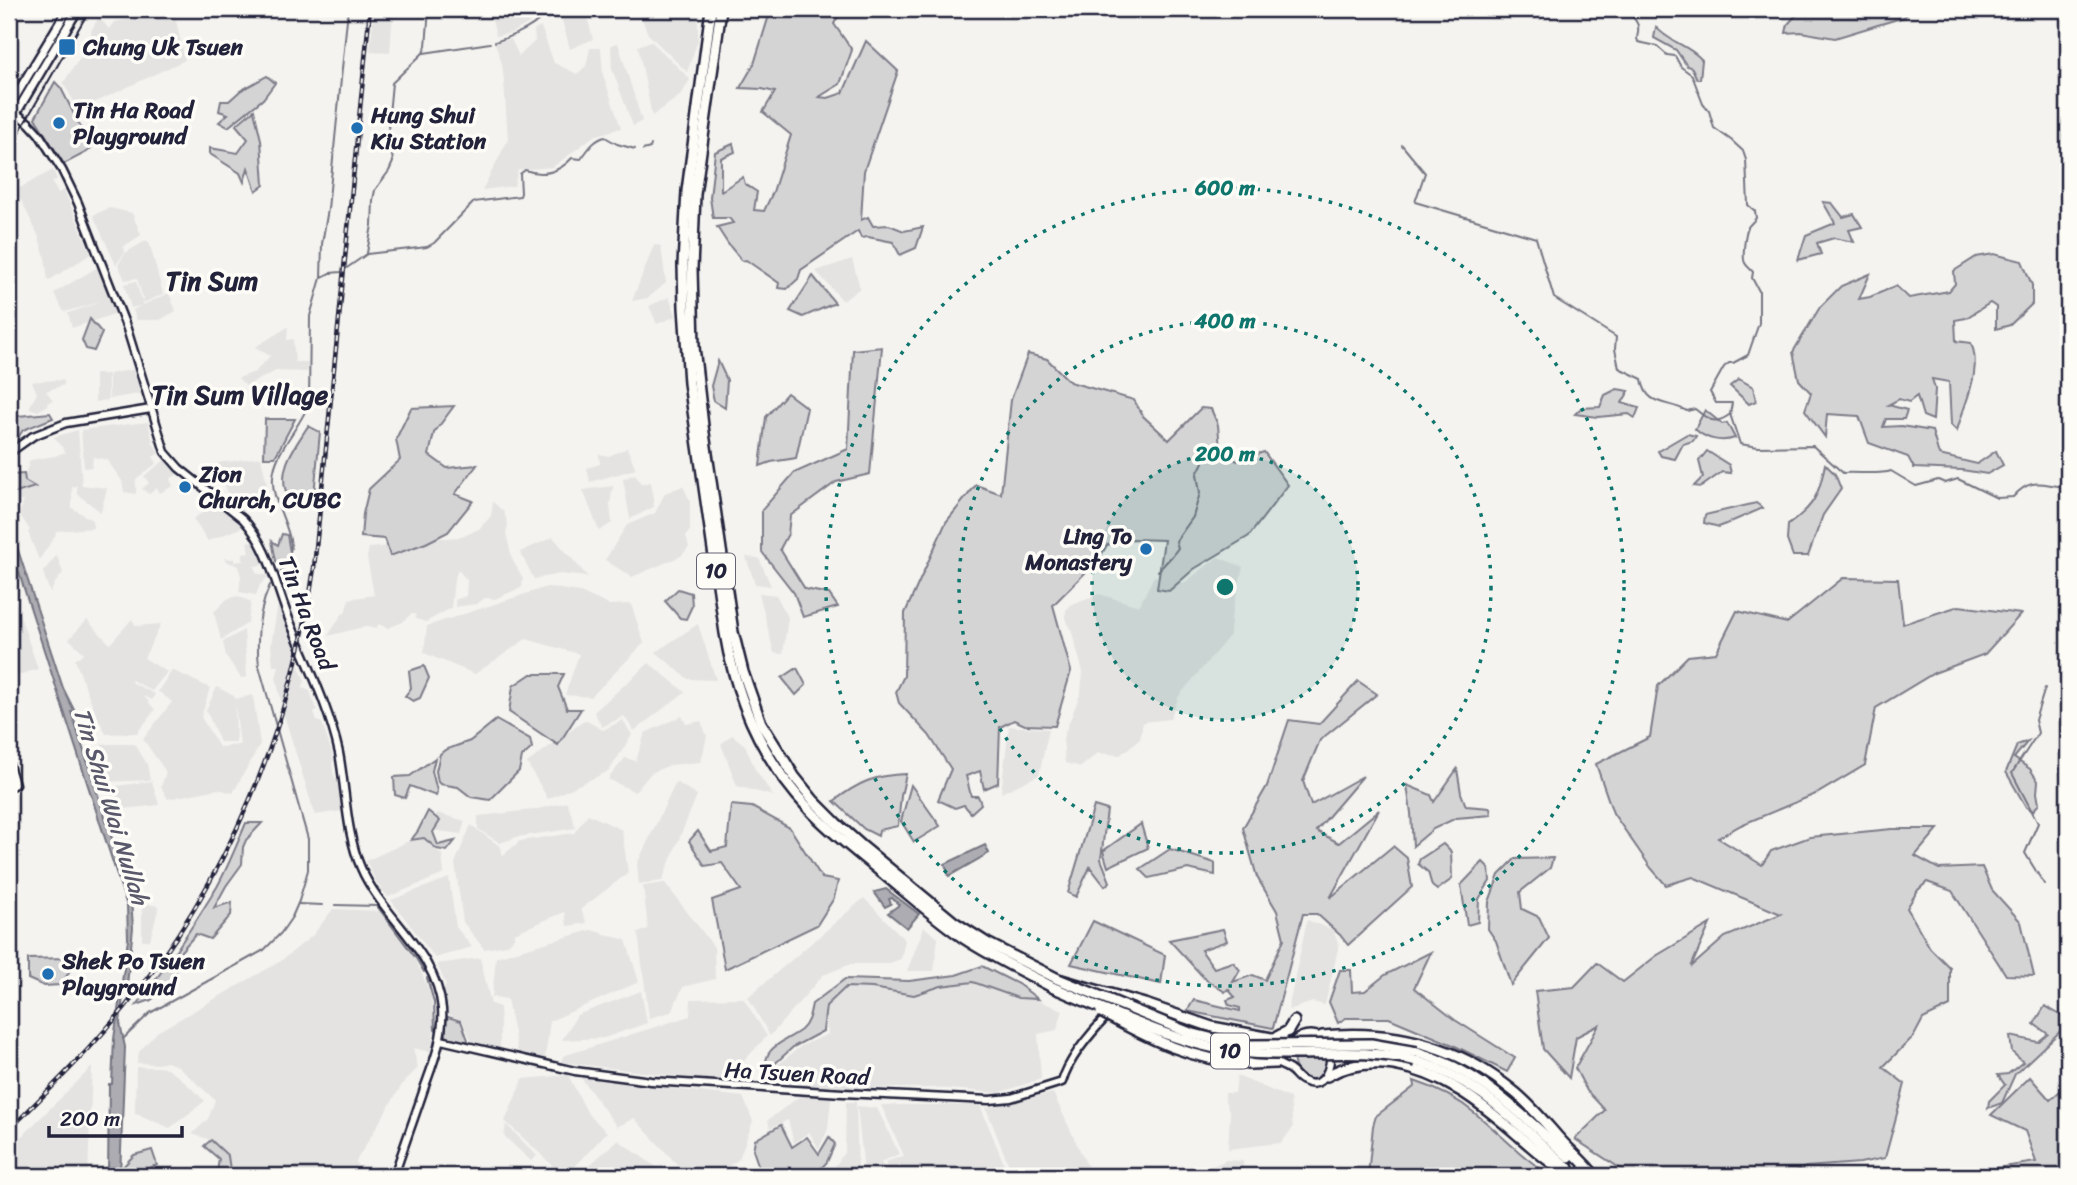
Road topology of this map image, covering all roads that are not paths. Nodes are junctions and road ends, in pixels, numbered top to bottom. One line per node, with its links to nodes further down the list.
1 (68, 9): 5 (main road)
2 (78, 9): 5 (main road)
3 (711, 9): 11 (highway, 10)
4 (721, 9): 11 (highway, 10)
5 (11, 110): 6 (main road); 7 (street, Tin Ha Road)
6 (9, 125)
7 (151, 409): 8 (street); 15 (street, Tin Ha Road)
8 (9, 453)
9 (9, 765): 10 (street)
10 (12, 785)
11 (1056, 983): 14 (highway, bridge); 18 (highway, 10, bridge); 19 (highway, bridge)
12 (1294, 1021): 14 (highway)
13 (1322, 1036): 16 (street); 21 (street); 24 (highway)
14 (1278, 1039): 16 (street); 17 (street)
15 (440, 1040): 17 (street, Ha Tsuen Road); 22 (street, Tin Ha Road)
16 (1294, 1041): 20 (street)
17 (1248, 1048): 19 (street)
18 (1416, 1056): 23 (highway, 10); 24 (highway, 10)
19 (1276, 1063): 20 (street)
20 (1293, 1071): 21 (street)
21 (1326, 1076): 23 (highway)
22 (394, 1176)
23 (1575, 1176)
24 (1594, 1176)

